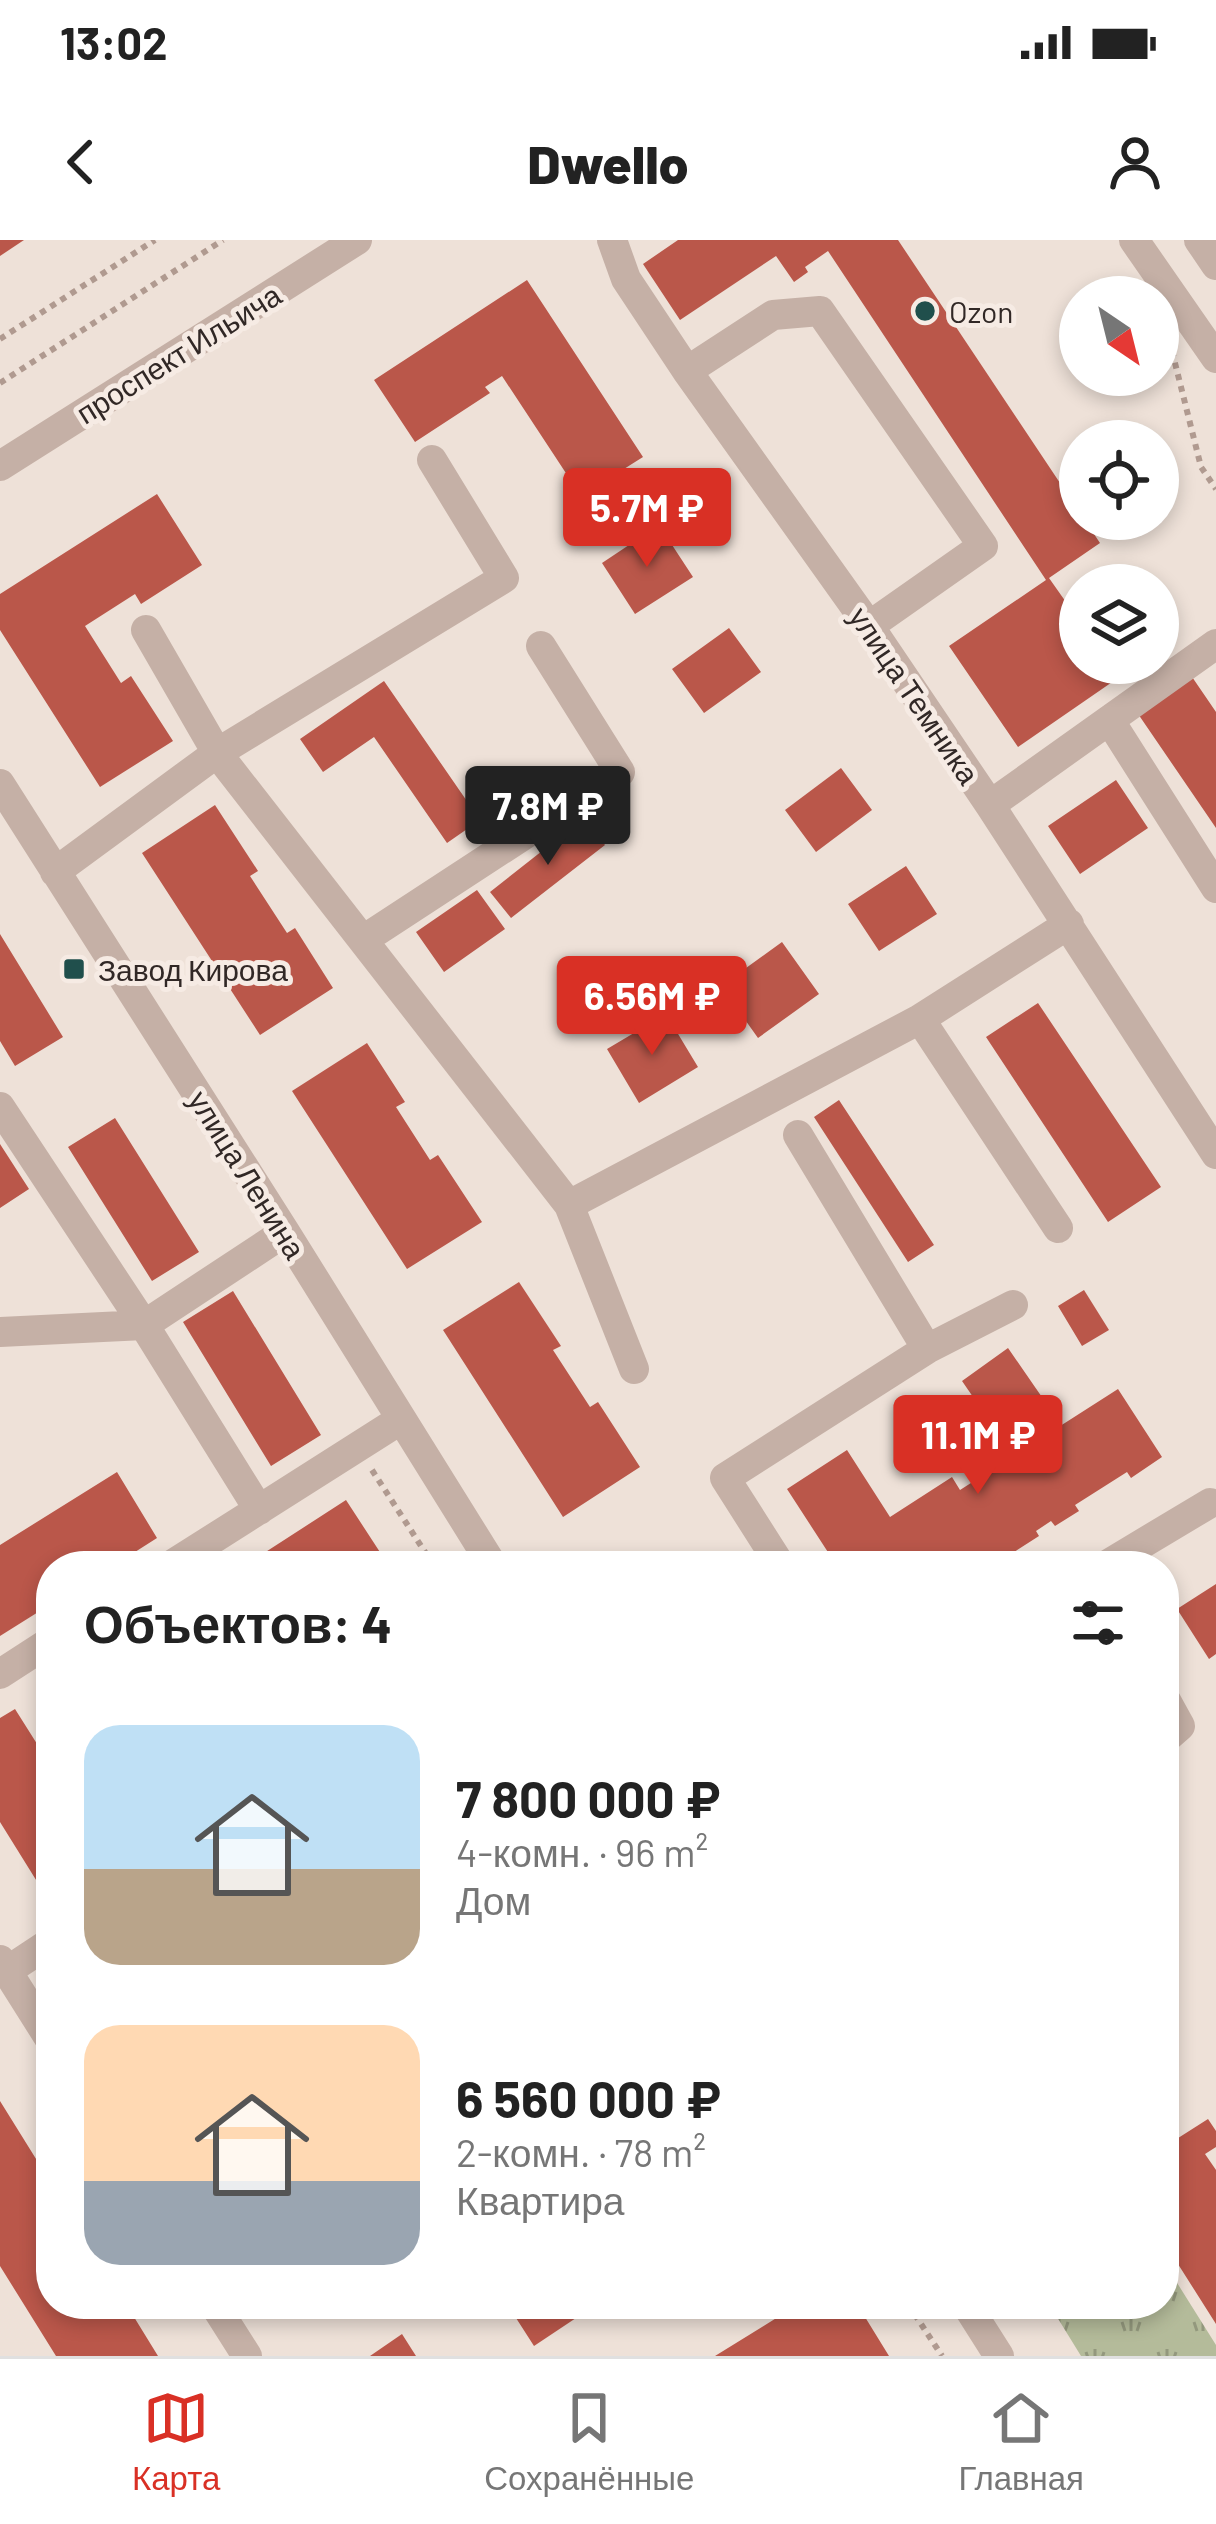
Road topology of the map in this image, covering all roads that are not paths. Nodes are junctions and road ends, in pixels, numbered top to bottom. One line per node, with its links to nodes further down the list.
1 (357, 240): 5 (street, проспект Ильича)
2 (612, 240): 8 (street, улица Темника)
3 (1134, 240): 7 (street)
4 (1199, 240): 6 (street)
5 (312, 252): 10 (street, проспект Ильича)
6 (1216, 266)
7 (1216, 358)
8 (687, 371): 11 (street, улица Темника); 11 (street)
9 (432, 460): 16 (street)
10 (0, 466)
11 (869, 626): 18 (street, улица Темника)
12 (146, 630): 16 (street)
13 (1216, 644): 15 (street)
14 (541, 646): 22 (street)
15 (1110, 721): 18 (street); 20 (street)
16 (217, 753): 19 (street); 22 (street)
17 (0, 784): 19 (street, улица Ленина)
18 (990, 805): 21 (street, улица Темника)
19 (55, 872): 29 (street, улица Ленина)
20 (1216, 888)
21 (1069, 924): 23 (street); 26 (street, улица Темника)
22 (363, 940): 27 (street)
23 (920, 1019): 27 (street); 28 (street)
24 (0, 1107): 31 (street)
25 (798, 1135): 33 (street)
26 (1216, 1154)
27 (568, 1205): 34 (street)
28 (1058, 1228)
29 (285, 1232): 31 (street); 35 (street, улица Ленина)
30 (1013, 1305): 33 (street)
31 (144, 1325): 32 (street); 37 (street)
32 (0, 1332)
33 (927, 1349): 40 (street)
34 (634, 1369)
35 (400, 1420): 37 (street); 39 (street, улица Ленина)
36 (1210, 1503): 41 (street)
37 (259, 1510): 38 (street)
38 (194, 1551)
39 (483, 1551)
40 (771, 1551)
41 (1130, 1551)
42 (36, 1651): 43 (street)
43 (0, 1674)
44 (36, 1950): 45 (street)
45 (4, 1966): 46 (street)
46 (36, 2017)
47 (224, 2319): 49 (street)
48 (976, 2319): 50 (street)
49 (247, 2356)
50 (999, 2356)

